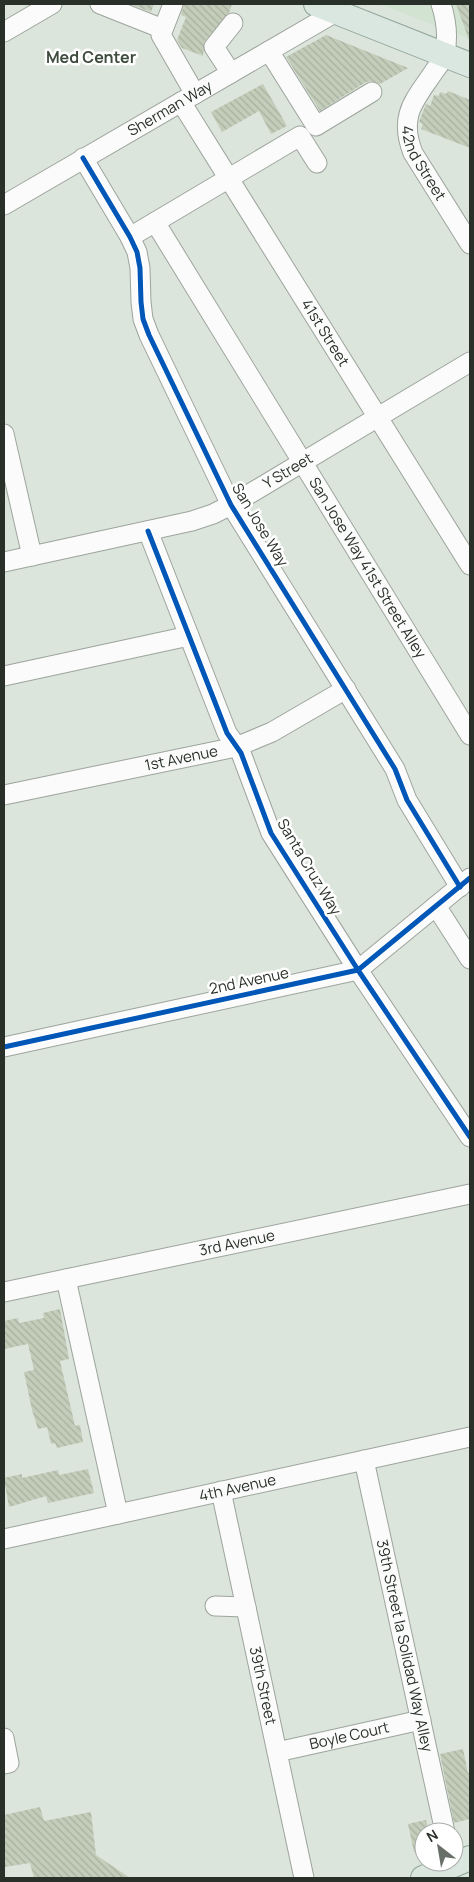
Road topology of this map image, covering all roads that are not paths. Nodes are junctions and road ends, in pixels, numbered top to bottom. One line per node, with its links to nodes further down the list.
1 (52, 4): 8 (street)
2 (100, 4): 7 (street)
3 (173, 4): 7 (street)
4 (441, 4): 10 (street)
5 (326, 8): 9 (street, Sherman Way); 10 (main road)
6 (233, 23): 12 (street)
7 (163, 30): 14 (street, 41st Street)
8 (4, 32)
9 (269, 51): 12 (street, Sherman Way); 13 (street)
10 (445, 55): 11 (main road); 21 (street, 42nd Street)
11 (470, 65)
12 (231, 73): 14 (street, Sherman Way)
13 (372, 92)
14 (188, 98): 15 (street, Sherman Way); 17 (street, 41st Street)
15 (83, 158): 18 (street, Sherman Way); 20 (street, San Jose Way)
16 (317, 163): 17 (street)
17 (229, 178): 19 (street); 23 (street, 41st Street)
18 (4, 204)
19 (155, 222): 20 (street); 25 (street, San Jose Way 41st Street Alley)
20 (130, 237): 26 (street, San Jose Way)
21 (470, 244)
22 (470, 362): 23 (street, Y Street)
23 (378, 417): 25 (street, Y Street); 30 (street, 41st Street)
24 (4, 434): 28 (street)
25 (302, 462): 26 (street, Y Street); 34 (street, San Jose Way 41st Street Alley)
26 (231, 505): 27 (street, Y Street); 33 (street, San Jose Way)
27 (148, 531): 28 (street, Y Street); 31 (street, Santa Cruz Way)
28 (32, 556): 29 (street, Y Street)
29 (4, 562)
30 (470, 565)
31 (189, 636): 32 (street); 35 (street, Santa Cruz Way)
32 (4, 676)
33 (346, 689): 35 (street, 1st Avenue); 37 (street, San Jose Way)
34 (470, 735)
35 (236, 747): 36 (street, 1st Avenue); 40 (street, Santa Cruz Way)
36 (4, 795)
37 (465, 882): 38 (street, 2nd Avenue)
38 (436, 906): 39 (street); 40 (street, 2nd Avenue)
39 (470, 959)
40 (358, 970): 41 (street, 2nd Avenue); 42 (street, Santa Cruz Way)
41 (4, 1047)
42 (470, 1137)
43 (470, 1194): 44 (street, 3rd Avenue)
44 (66, 1279): 45 (street, 3rd Avenue); 49 (street)
45 (4, 1292)
46 (470, 1437): 47 (street, 4th Avenue)
47 (364, 1460): 48 (street, 4th Avenue); 53 (street, 39th Street la Solidad Way Alley)
48 (221, 1491): 49 (street, 4th Avenue); 52 (street, 39th Street)
49 (118, 1514): 50 (street, 4th Avenue)
50 (4, 1539)
51 (215, 1606): 52 (street)
52 (246, 1606): 55 (street, 39th Street)
53 (425, 1727): 55 (street, Boyle Court); 57 (street, 39th Street la Solidad Way Alley)
54 (4, 1738): 56 (street)
55 (277, 1752): 59 (street, 39th Street)
56 (4, 1764)
57 (443, 1822)
58 (439, 1872): 60 (main road)
59 (304, 1878)
60 (423, 1878)

